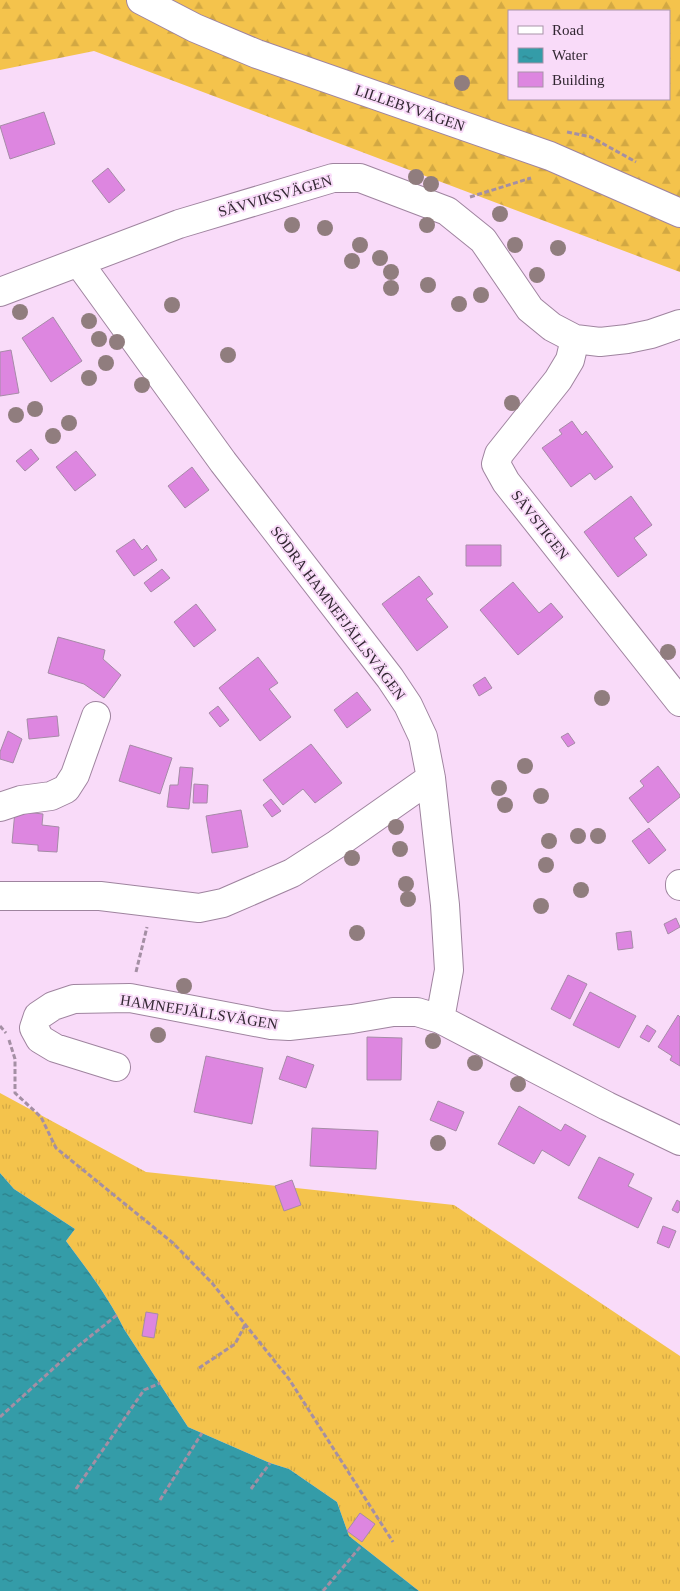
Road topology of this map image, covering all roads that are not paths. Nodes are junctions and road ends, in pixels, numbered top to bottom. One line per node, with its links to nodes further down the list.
1 (142, 0): 2 (street, LILLEBYVÄGEN)
2 (680, 213)
3 (79, 263): 4 (street, SÄVVIKSVÄGEN); 6 (street, SÄVVIKSVÄGEN); 9 (street, SÖDRA HAMNEFJÄLLSVÄGEN)
4 (0, 292)
5 (680, 325): 6 (street, SÄVVIKSVÄGEN)
6 (575, 339): 7 (street, SÄVSTIGEN)
7 (680, 702)
8 (96, 716): 10 (street)
9 (431, 778): 11 (street); 12 (street, SÖDRA HAMNEFJÄLLSVÄGEN)
10 (0, 807)
11 (0, 896)
12 (440, 1019): 13 (street, HAMNEFJÄLLSVÄGEN); 14 (street, HAMNEFJÄLLSVÄGEN)
13 (116, 1067)
14 (680, 1141)

